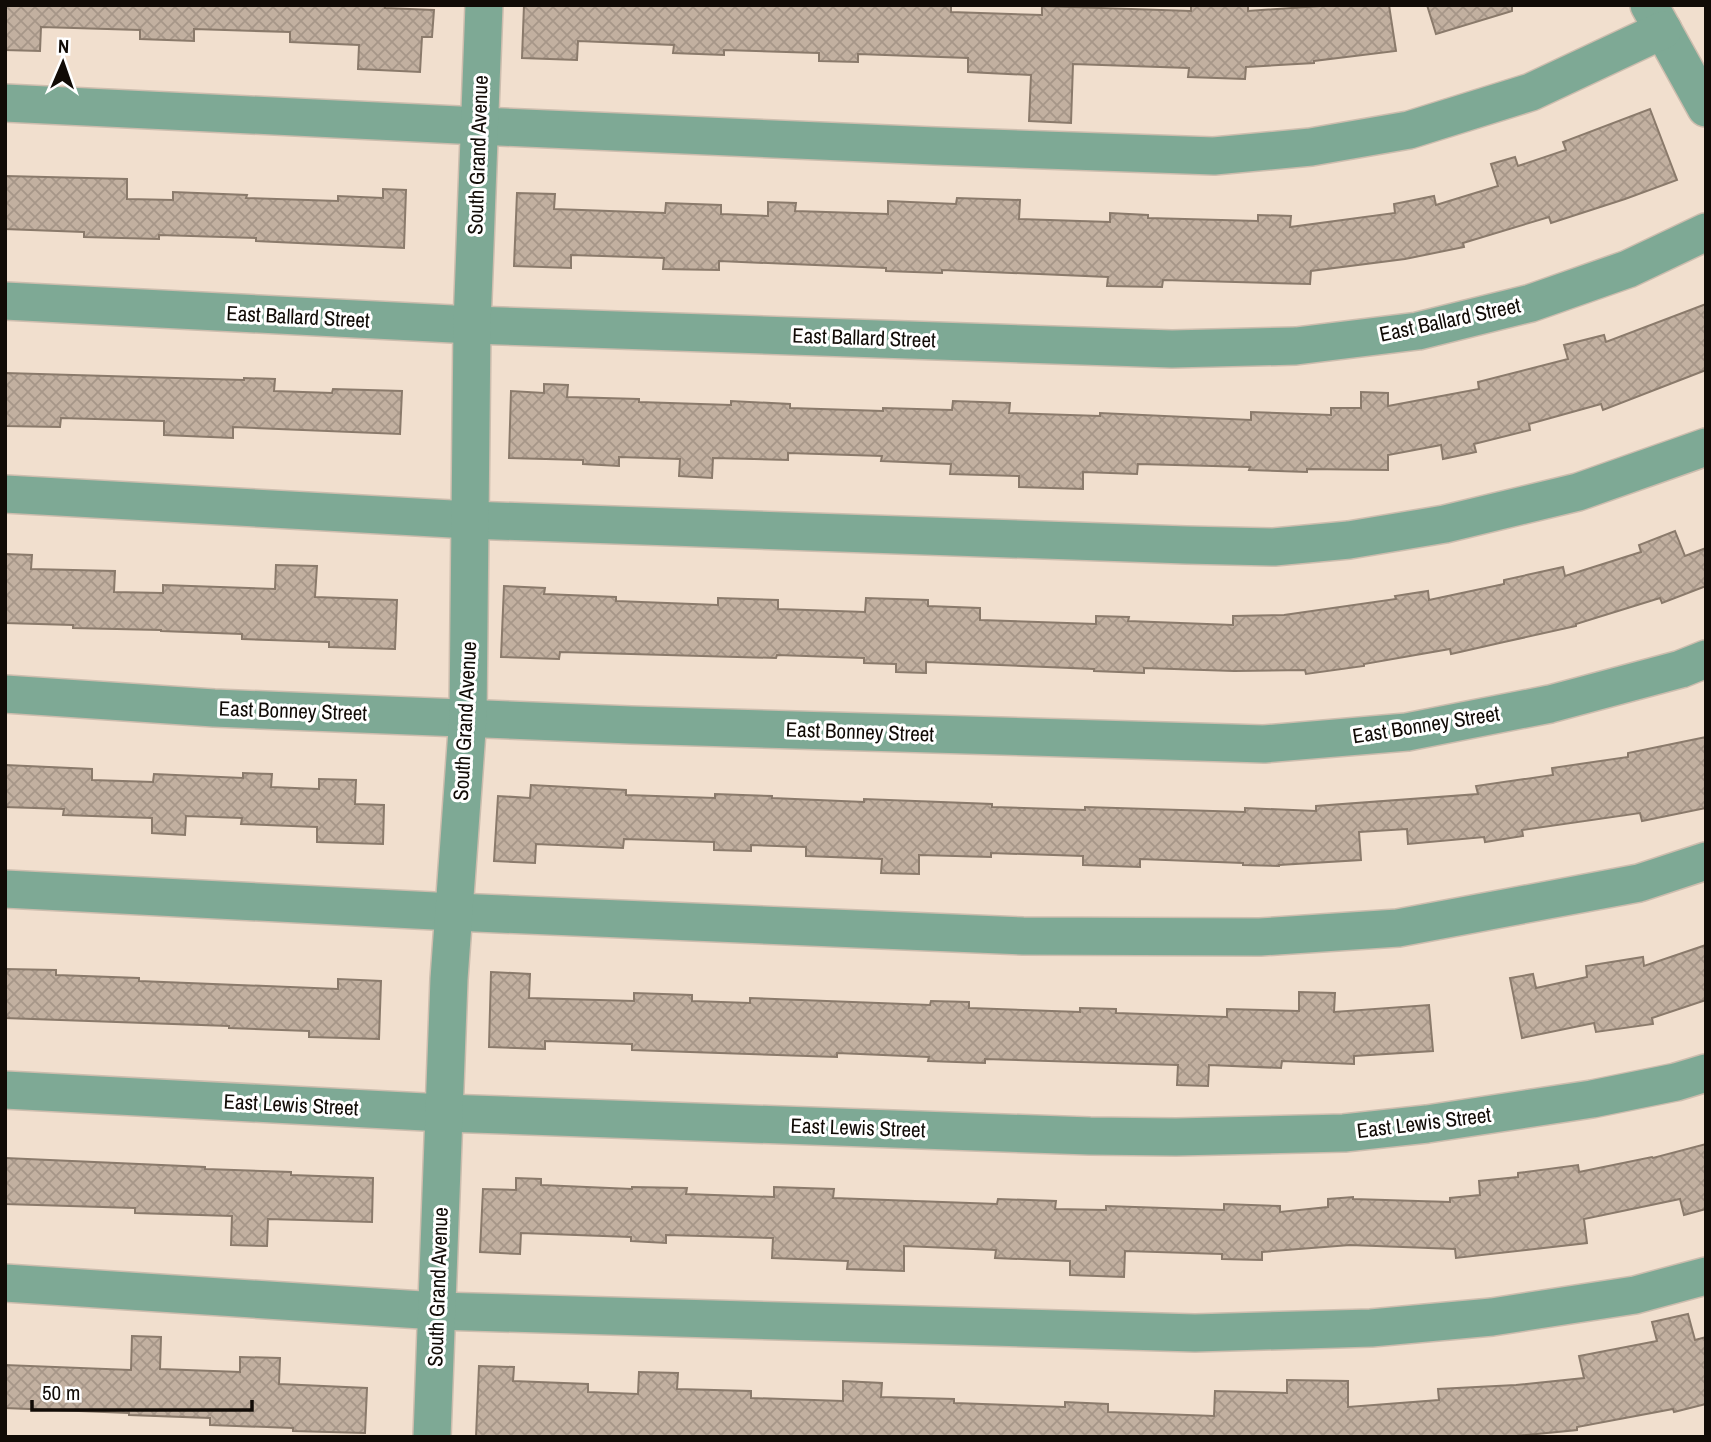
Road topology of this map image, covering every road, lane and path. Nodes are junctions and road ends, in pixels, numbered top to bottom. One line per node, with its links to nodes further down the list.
1 (484, 5): 5 (street, South Grand Avenue)
2 (1656, 18): 4 (street); 5 (street)
3 (5, 103): 5 (street)
4 (1706, 108)
5 (479, 126): 8 (street, South Grand Avenue)
6 (1706, 232): 8 (street, East Ballard Street)
7 (5, 302): 8 (street, East Ballard Street)
8 (472, 326): 11 (street, South Grand Avenue)
9 (1706, 447): 11 (street)
10 (5, 494): 11 (street)
11 (470, 520): 14 (street, South Grand Avenue)
12 (1706, 659): 14 (street, East Bonney Street)
13 (5, 694): 14 (street, East Bonney Street)
14 (468, 717): 17 (street, South Grand Avenue)
15 (1706, 861): 17 (street)
16 (5, 889): 17 (street)
17 (454, 912): 20 (street, South Grand Avenue)
18 (1706, 1073): 20 (street, East Lewis Street)
19 (5, 1090): 20 (street, East Lewis Street)
20 (444, 1113): 23 (street, South Grand Avenue)
21 (1706, 1276): 23 (street)
22 (5, 1283): 23 (street)
23 (437, 1311): 24 (street, South Grand Avenue)
24 (432, 1437)

